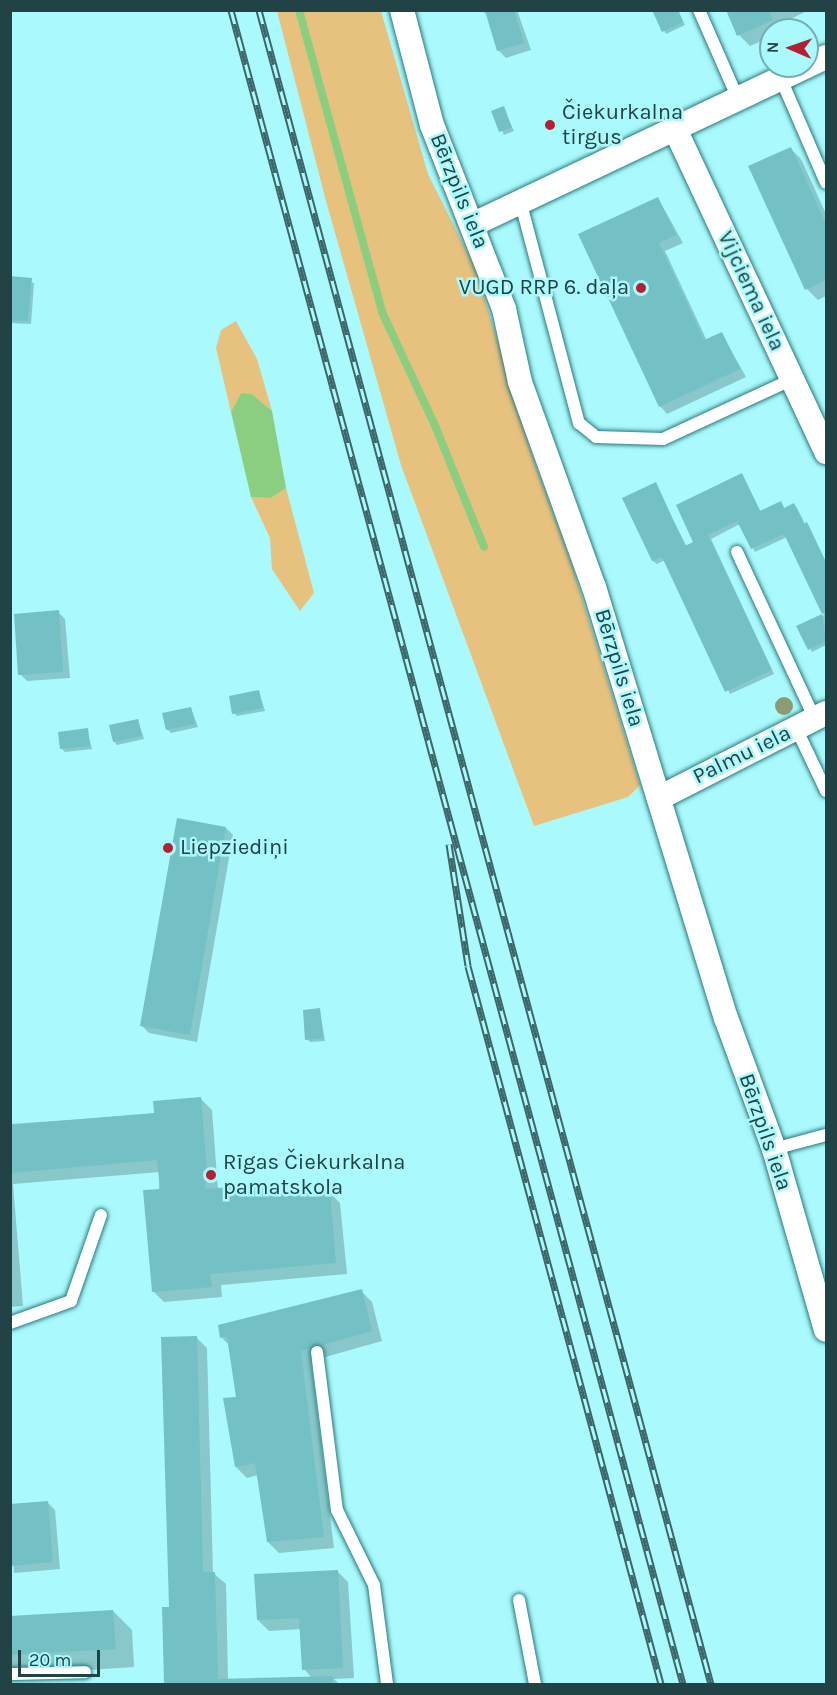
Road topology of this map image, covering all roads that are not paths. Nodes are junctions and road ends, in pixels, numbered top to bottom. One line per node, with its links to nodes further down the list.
1 (402, 10): 9 (street, Bērzpils iela)
2 (699, 10): 5 (lane)
3 (826, 57): 4 (street)
4 (781, 79): 5 (street); 7 (lane)
5 (738, 99): 6 (street)
6 (675, 129): 8 (street); 10 (street, Vijciema iela)
7 (826, 183)
8 (521, 204): 9 (street); 10 (lane)
9 (474, 224): 15 (street, Bērzpils iela)
10 (793, 380): 11 (street, Vijciema iela)
11 (826, 452)
12 (737, 552): 13 (lane)
13 (813, 720): 14 (lane); 15 (street, Palmu iela)
14 (825, 786)
15 (659, 798): 17 (street, Bērzpils iela)
16 (826, 1135): 17 (lane)
17 (774, 1149): 20 (street, Bērzpils iela)
18 (101, 1215): 19 (lane)
19 (10, 1323)
20 (826, 1330)
21 (317, 1352): 25 (lane)
22 (519, 1600): 26 (lane)
23 (85, 1672): 24 (lane)
24 (10, 1674)
25 (387, 1684)
26 (535, 1684)

